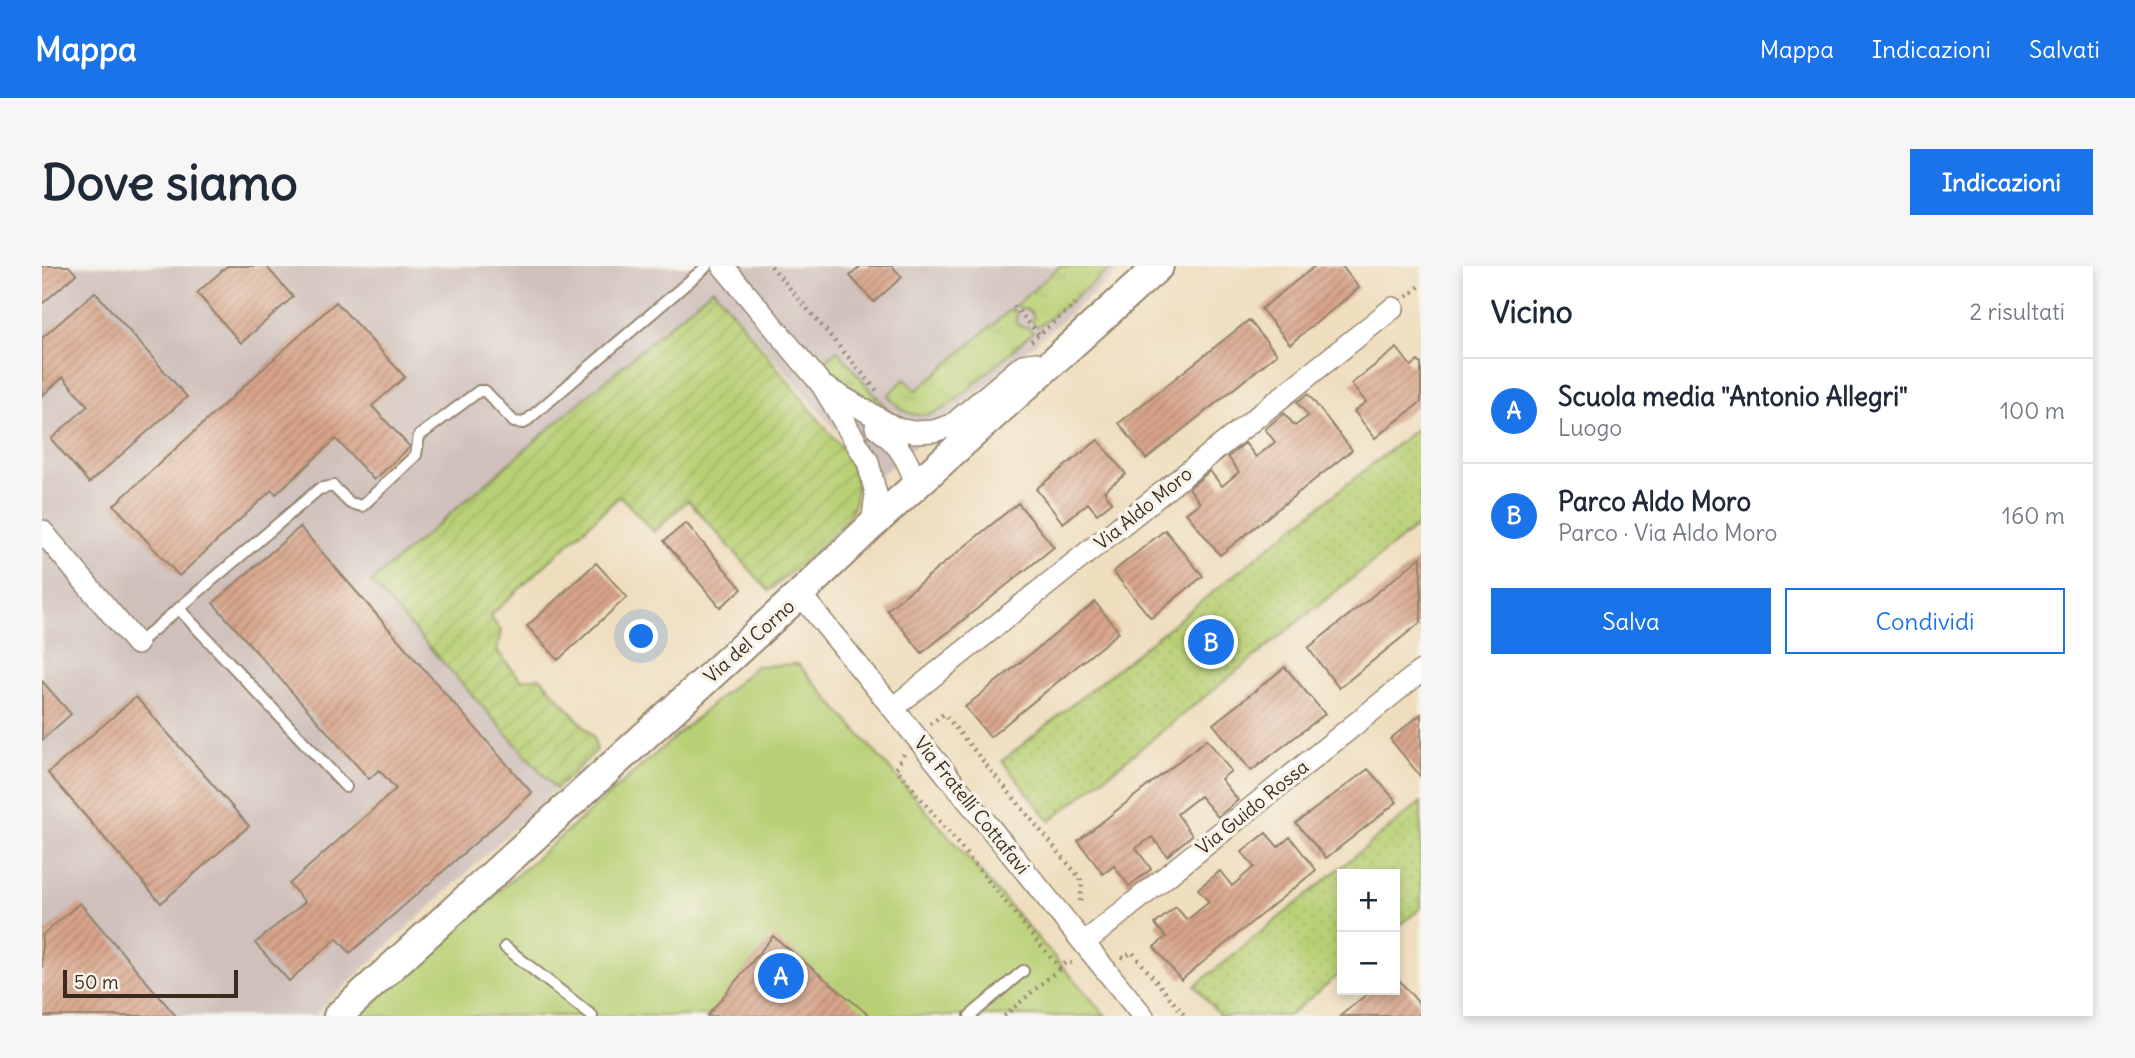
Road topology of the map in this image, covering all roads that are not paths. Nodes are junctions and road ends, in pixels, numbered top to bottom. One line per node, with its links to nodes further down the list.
1 (707, 266): 11 (lane)
2 (723, 266): 6 (street)
3 (1159, 266): 5 (street, Via del Corno)
4 (1393, 308): 14 (street, Via Aldo Moro)
5 (1047, 368): 6 (street); 7 (street, Via del Corno)
6 (821, 385): 7 (street); 8 (street)
7 (917, 485): 8 (street, Via del Corno)
8 (872, 525): 10 (street, Via del Corno)
9 (42, 531): 12 (street)
10 (800, 594): 14 (street, Via Fratelli Cottafavi); 19 (street, Via del Corno)
11 (179, 609): 12 (lane); 15 (lane)
12 (137, 644)
13 (1421, 671): 16 (street, Via Guido Rossa)
14 (893, 708): 16 (street, Via Fratelli Cottafavi)
15 (346, 787)
16 (1084, 943): 22 (street, Via Fratelli Cottafavi)
17 (505, 947): 20 (lane)
18 (1023, 971): 21 (lane)
19 (338, 1016)
20 (592, 1016)
21 (970, 1016)
22 (1143, 1016)

